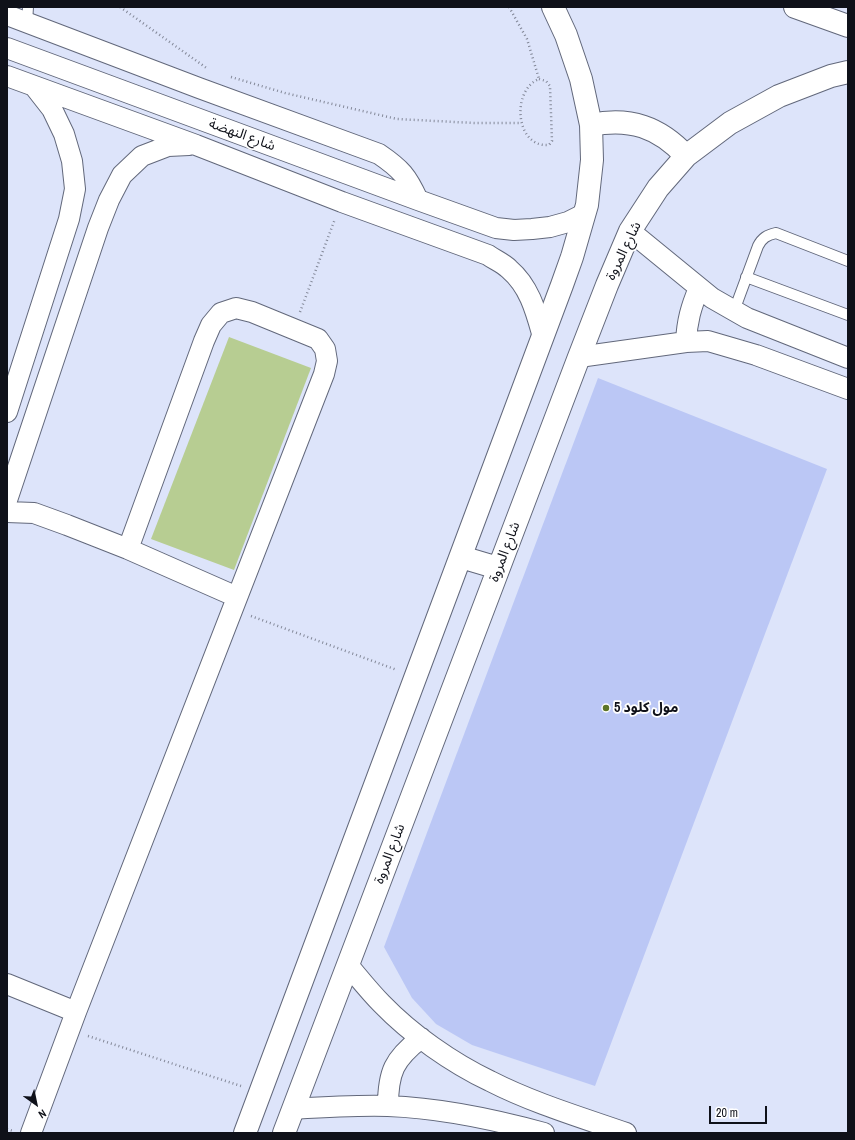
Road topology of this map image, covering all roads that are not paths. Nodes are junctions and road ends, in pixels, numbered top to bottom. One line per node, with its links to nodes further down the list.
1 (553, 7): 10 (street)
2 (795, 7): 5 (street)
3 (7, 15): 4 (street)
4 (27, 15): 13 (street)
5 (848, 26)
6 (7, 48): 13 (street, شارع النهضة)
7 (848, 72): 12 (street, شارع المروة)
8 (7, 76): 9 (street, شارع النهضة)
9 (34, 86): 11 (street, شارع النهضة); 14 (street)
10 (591, 126): 12 (street); 16 (street)
11 (196, 145): 15 (street); 19 (street, شارع النهضة)
12 (686, 156): 18 (street, شارع المروة)
13 (418, 200): 17 (street, شارع النهضة)
14 (72, 201): 15 (street); 30 (street)
15 (104, 213): 31 (street)
16 (584, 214): 17 (street, شارع النهضة); 25 (street)
17 (477, 221): 19 (street)
18 (630, 231): 22 (street); 27 (street, شارع المروة)
19 (468, 248): 25 (street, شارع النهضة)
20 (848, 261): 21 (lane)
21 (746, 277): 23 (lane); 24 (lane)
22 (699, 288): 23 (street); 26 (street)
23 (734, 311): 28 (street)
24 (848, 314)
25 (543, 338): 35 (street)
26 (686, 342): 27 (street); 29 (street)
27 (579, 357): 36 (street, شارع المروة)
28 (848, 358)
29 (848, 389)
30 (7, 412)
31 (8, 492): 33 (street)
32 (7, 512): 33 (street)
33 (34, 512): 34 (street)
34 (128, 549): 37 (street); 37 (street)
35 (461, 557): 36 (street); 45 (street)
36 (498, 568): 38 (street, شارع المروة)
37 (235, 603): 40 (street)
38 (348, 965): 41 (street); 43 (street, شارع المروة)
39 (7, 984): 40 (street)
40 (72, 1021): 44 (street)
41 (421, 1038): 42 (street); 48 (street)
42 (388, 1106): 43 (street); 47 (street)
43 (293, 1108): 46 (street, شارع المروة)
44 (31, 1133)
45 (245, 1133)
46 (284, 1133)
47 (544, 1133)
48 (626, 1133)

